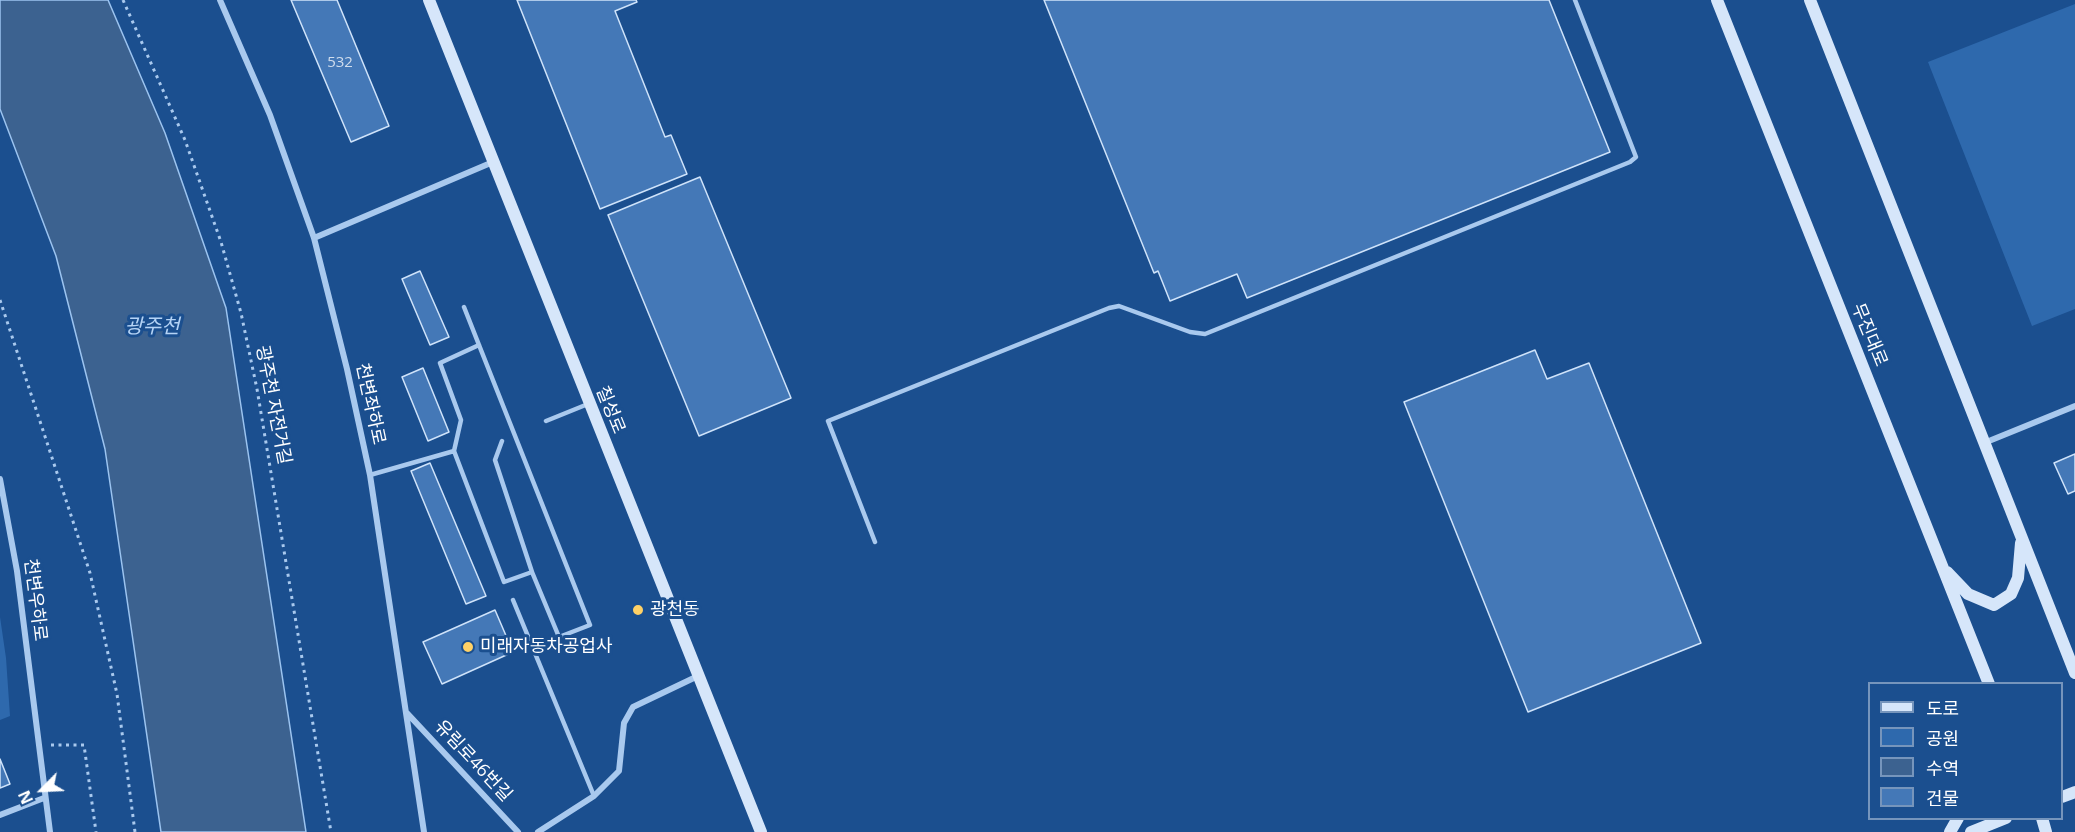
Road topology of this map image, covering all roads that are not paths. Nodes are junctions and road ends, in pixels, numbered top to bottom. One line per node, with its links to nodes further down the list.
1 (220, 0): 7 (street, 천변좌하로)
2 (429, 0): 6 (main road, 칠성로)
3 (1575, 0): 19 (lane)
4 (1717, 0): 20 (main road, 무진대로)
5 (1810, 0): 14 (main road)
6 (494, 162): 7 (street); 10 (main road, 칠성로)
7 (314, 238): 16 (street, 천변좌하로)
8 (464, 307): 9 (lane)
9 (479, 345): 15 (lane); 21 (lane)
10 (588, 404): 12 (lane); 24 (main road, 칠성로)
11 (2075, 406): 14 (street)
12 (546, 421)
13 (502, 441): 21 (lane)
14 (1984, 442): 18 (main road)
15 (454, 451): 16 (lane); 21 (lane)
16 (370, 475): 26 (street, 천변좌하로)
17 (0, 479): 28 (street, 천변우하로)
18 (2022, 538): 20 (main road); 23 (main road)
19 (875, 542)
20 (1942, 567): 25 (main road, 무진대로)
21 (532, 572)
22 (513, 600): 27 (lane)
23 (2075, 673)
24 (698, 676): 27 (street); 35 (main road, 칠성로)
25 (1988, 682)
26 (405, 710): 32 (street, 천변좌하로); 33 (street, 유림로46번길)
27 (594, 796): 34 (street)
28 (44, 798): 29 (street); 31 (street, 천변우하로)
29 (0, 815)
30 (2003, 820): 36 (main road)
31 (50, 832)
32 (424, 832)
33 (518, 832)
34 (538, 832)
35 (761, 832)
36 (1971, 832)

